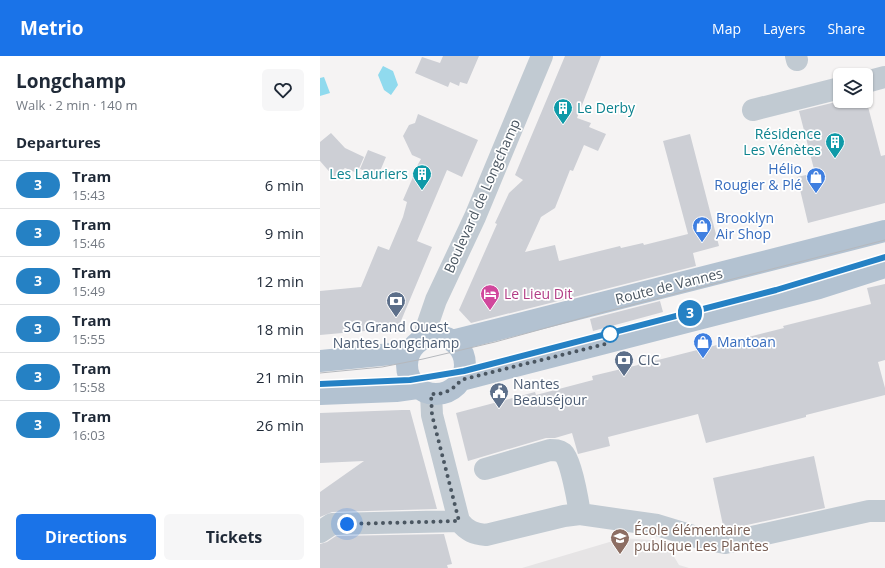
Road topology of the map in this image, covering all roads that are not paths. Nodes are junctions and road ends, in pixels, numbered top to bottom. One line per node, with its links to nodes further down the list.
1 (542, 56): 8 (street, Boulevard de Longchamp)
2 (885, 77): 3 (street)
3 (873, 80)
4 (833, 90): 5 (street)
5 (753, 110)
6 (885, 231): 9 (main road, Route de Vannes)
7 (885, 267): 12 (main road)
8 (426, 337): 9 (main road); 10 (main road)
9 (452, 340): 12 (main road)
10 (409, 351): 11 (main road); 13 (main road)
11 (320, 361)
12 (461, 380): 13 (main road)
13 (424, 391): 14 (main road); 18 (street)
14 (320, 394)
15 (485, 469): 17 (street)
16 (885, 511): 17 (street)
17 (580, 514): 18 (street)
18 (459, 521): 19 (street)
19 (320, 532)

